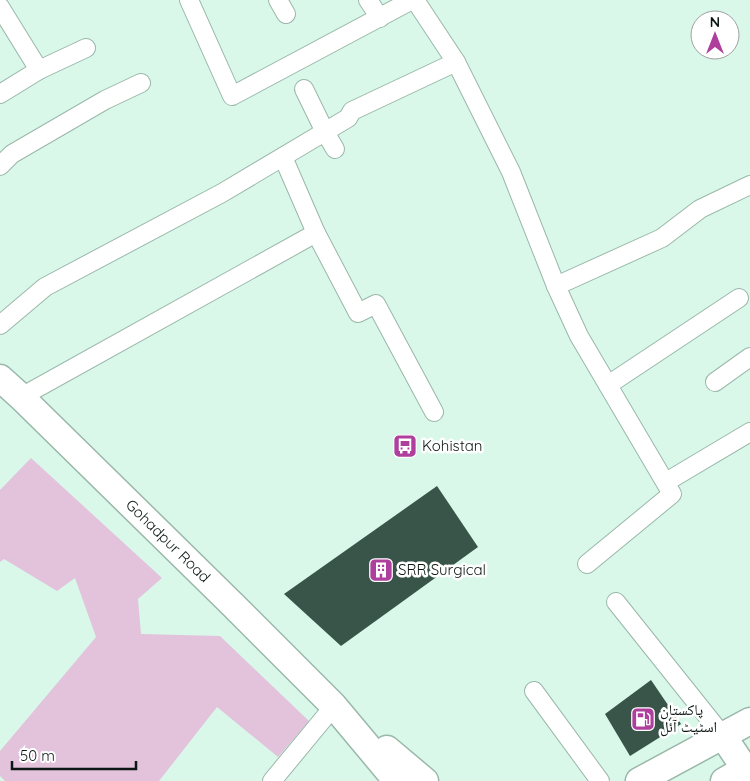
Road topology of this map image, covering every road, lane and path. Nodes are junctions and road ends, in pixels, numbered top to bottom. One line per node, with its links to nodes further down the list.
1 (189, 0): 5 (street)
2 (368, 0): 5 (street)
3 (414, 0): 5 (street); 7 (street)
4 (0, 7): 8 (street)
5 (380, 18)
6 (86, 48): 8 (street)
7 (456, 62): 12 (street); 18 (street)
8 (39, 70): 11 (street)
9 (141, 83): 15 (street)
10 (304, 89): 12 (street)
11 (0, 94)
12 (325, 132): 13 (street); 14 (street)
13 (335, 149)
14 (283, 157): 17 (street); 20 (street)
15 (0, 166)
16 (750, 185): 18 (street)
17 (316, 233): 25 (street); 26 (street)
18 (556, 286): 24 (street)
19 (739, 298): 24 (street)
20 (0, 325)
21 (750, 357): 23 (street)
22 (0, 378): 25 (main road, Gohadpur Road)
23 (715, 382)
24 (608, 385): 28 (street)
25 (21, 397): 32 (main road, Gohadpur Road)
26 (434, 412)
27 (750, 432): 28 (street)
28 (666, 482): 29 (street)
29 (587, 564)
30 (616, 602): 34 (street)
31 (534, 691): 39 (street)
32 (334, 706): 36 (street); 37 (main road); 38 (main road)
33 (750, 721): 34 (main road)
34 (723, 736): 35 (main road); 40 (main road)
35 (740, 772)
36 (272, 781)
37 (399, 781)
38 (425, 781)
39 (600, 781)
40 (639, 781)

